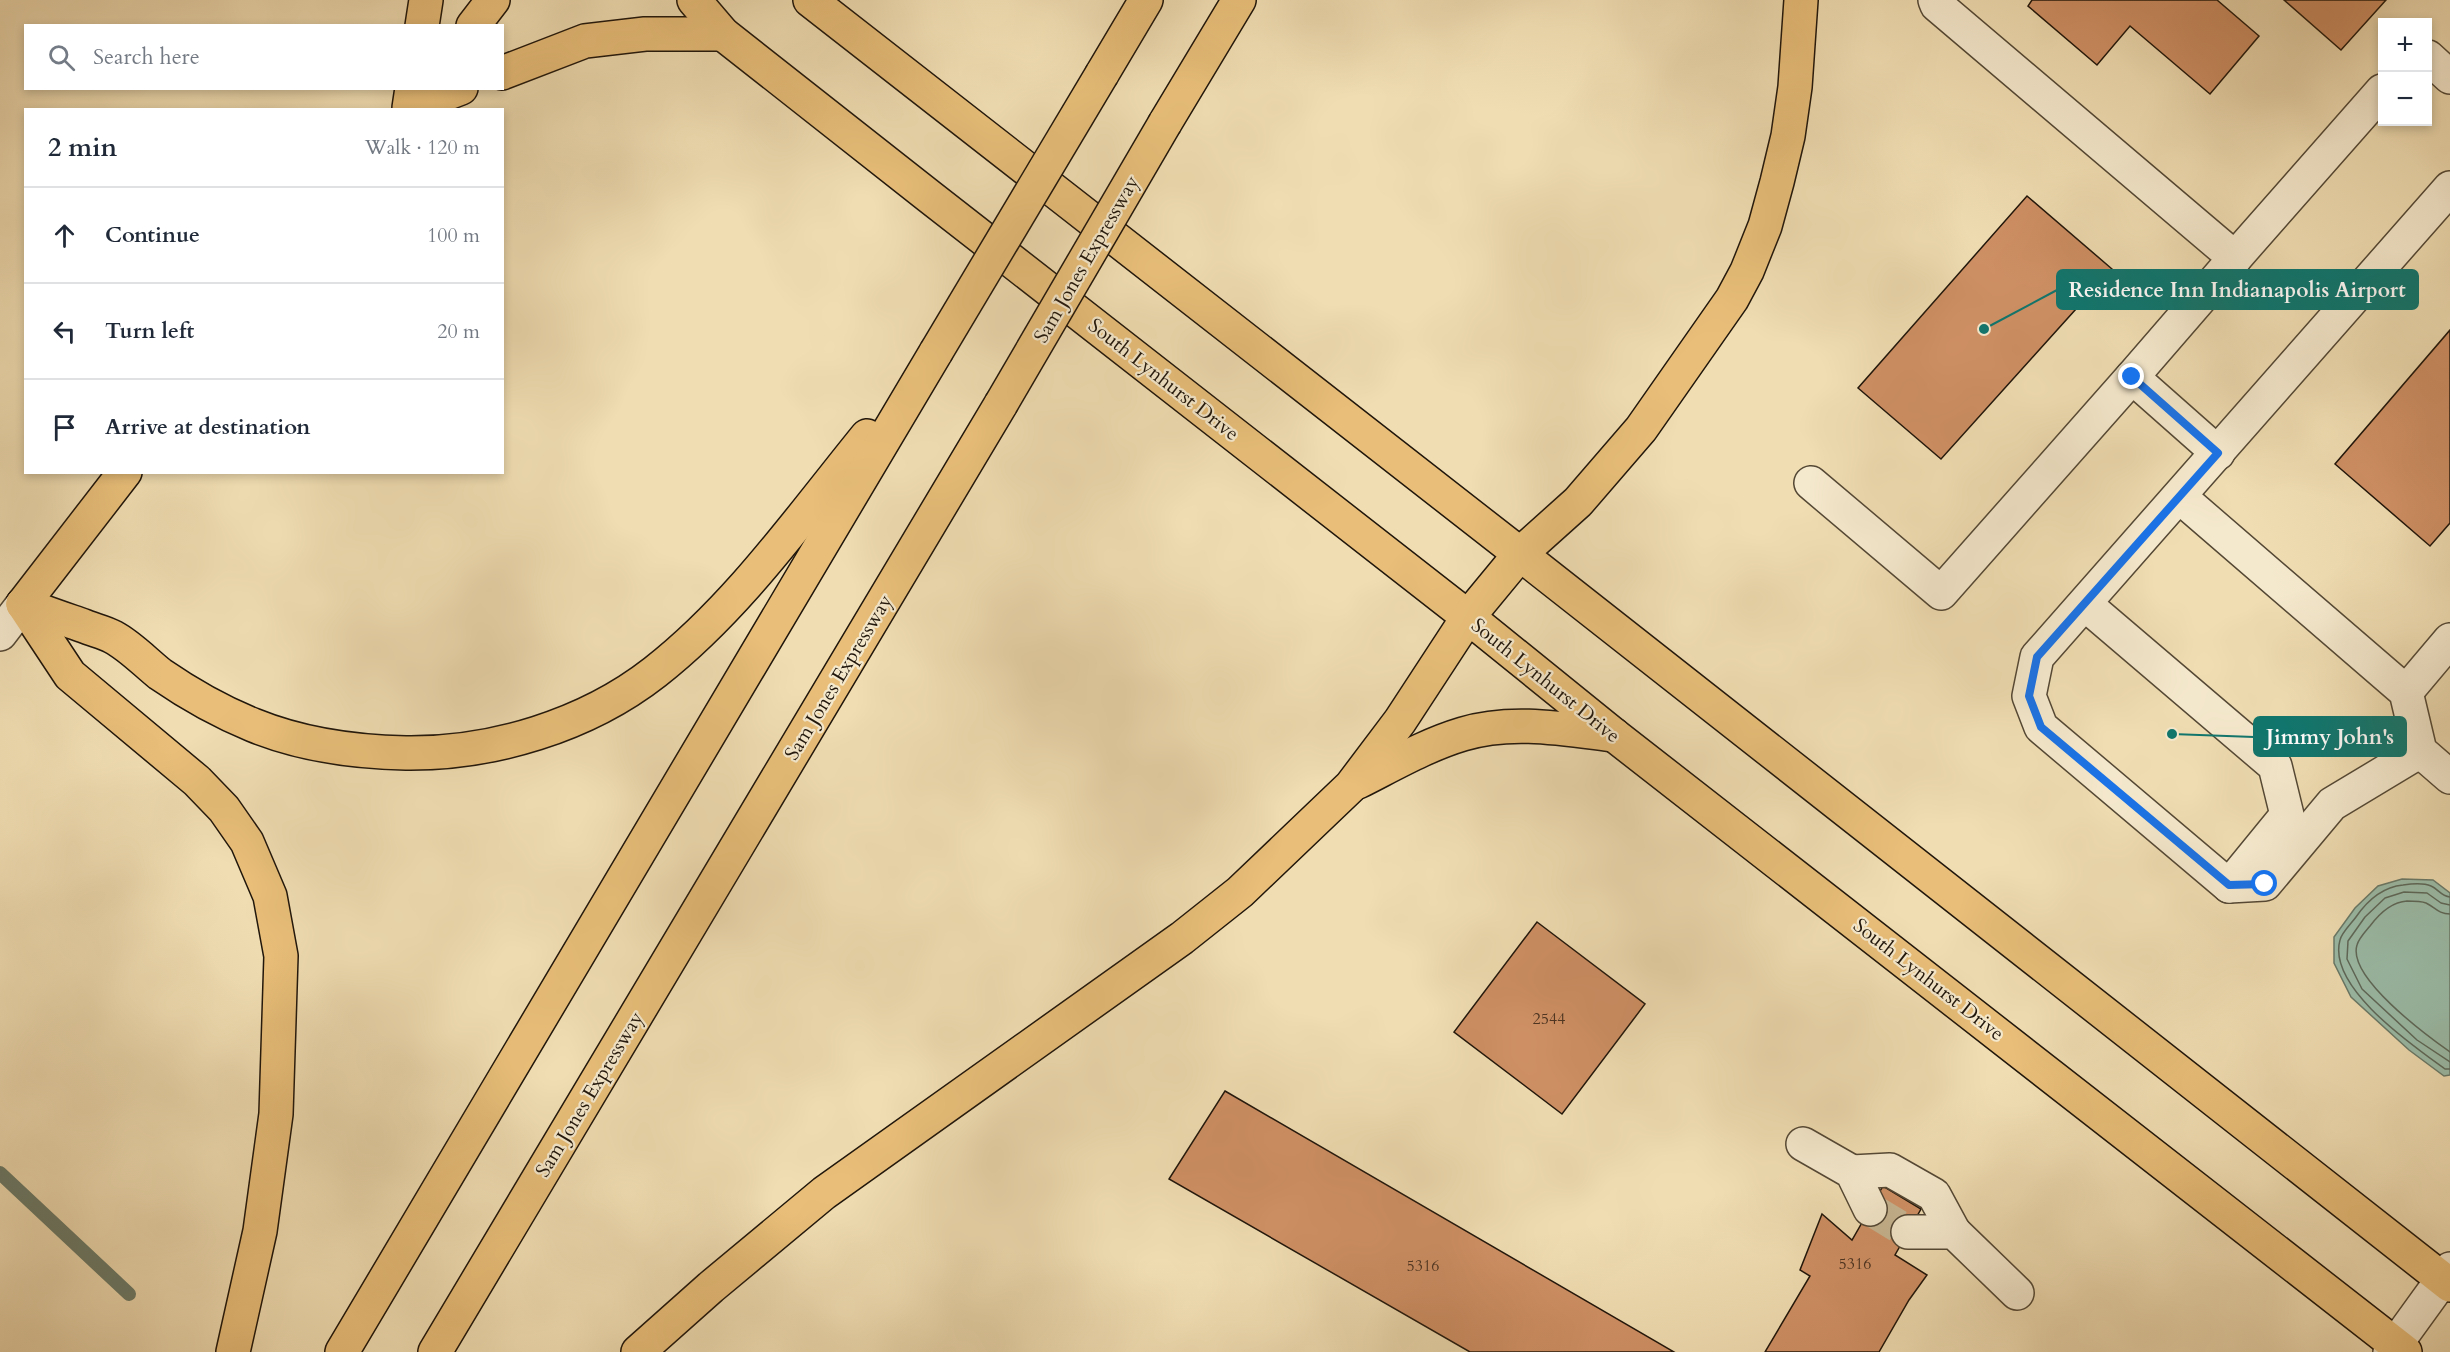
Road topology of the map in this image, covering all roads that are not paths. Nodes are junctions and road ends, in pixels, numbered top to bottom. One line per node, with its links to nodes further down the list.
1 (426, 0): 9 (main road)
2 (493, 0): 10 (main road)
3 (694, 0): 11 (main road, South Lynhurst Drive)
4 (810, 0): 26 (main road)
5 (1146, 0): 20 (main road, bridge)
6 (1239, 0): 48 (main road, Sam Jones Expressway, bridge)
7 (1802, 0): 26 (main road)
8 (1935, 0): 19 (street)
9 (422, 24)
10 (475, 24)
11 (723, 34): 13 (main road); 29 (main road, South Lynhurst Drive)
12 (2432, 61): 14 (street)
13 (504, 72)
14 (2450, 77)
15 (452, 90): 17 (main road)
16 (2378, 96): 19 (street)
17 (414, 99)
18 (2450, 188): 22 (street)
19 (2235, 258): 21 (street)
20 (936, 352): 27 (main road); 47 (main road)
21 (2132, 377): 22 (street); 24 (street)
22 (2218, 453): 25 (street)
23 (123, 474): 27 (main road)
24 (1811, 483)
25 (2180, 497): 28 (street); 32 (street)
26 (1520, 554): 29 (main road); 43 (main road)
27 (23, 604): 30 (street); 46 (main road)
28 (2085, 604): 37 (street); 37 (street)
29 (1468, 617): 33 (main road, South Lynhurst Drive); 36 (main road)
30 (0, 634)
31 (2450, 640): 32 (street)
32 (2406, 692): 34 (street)
33 (1614, 735): 36 (main road); 45 (main road, South Lynhurst Drive)
34 (2420, 751): 35 (street); 37 (street)
35 (2450, 777)
36 (1351, 786): 49 (main road)
37 (2229, 885)
38 (1803, 1143): 39 (street)
39 (1852, 1172): 40 (street); 42 (street)
40 (1870, 1209)
41 (1908, 1232): 42 (street)
42 (1954, 1232): 44 (street)
43 (2447, 1278): 45 (street)
44 (2017, 1293)
45 (2396, 1349)
46 (234, 1352)
47 (342, 1352)
48 (435, 1352)
49 (638, 1352)

